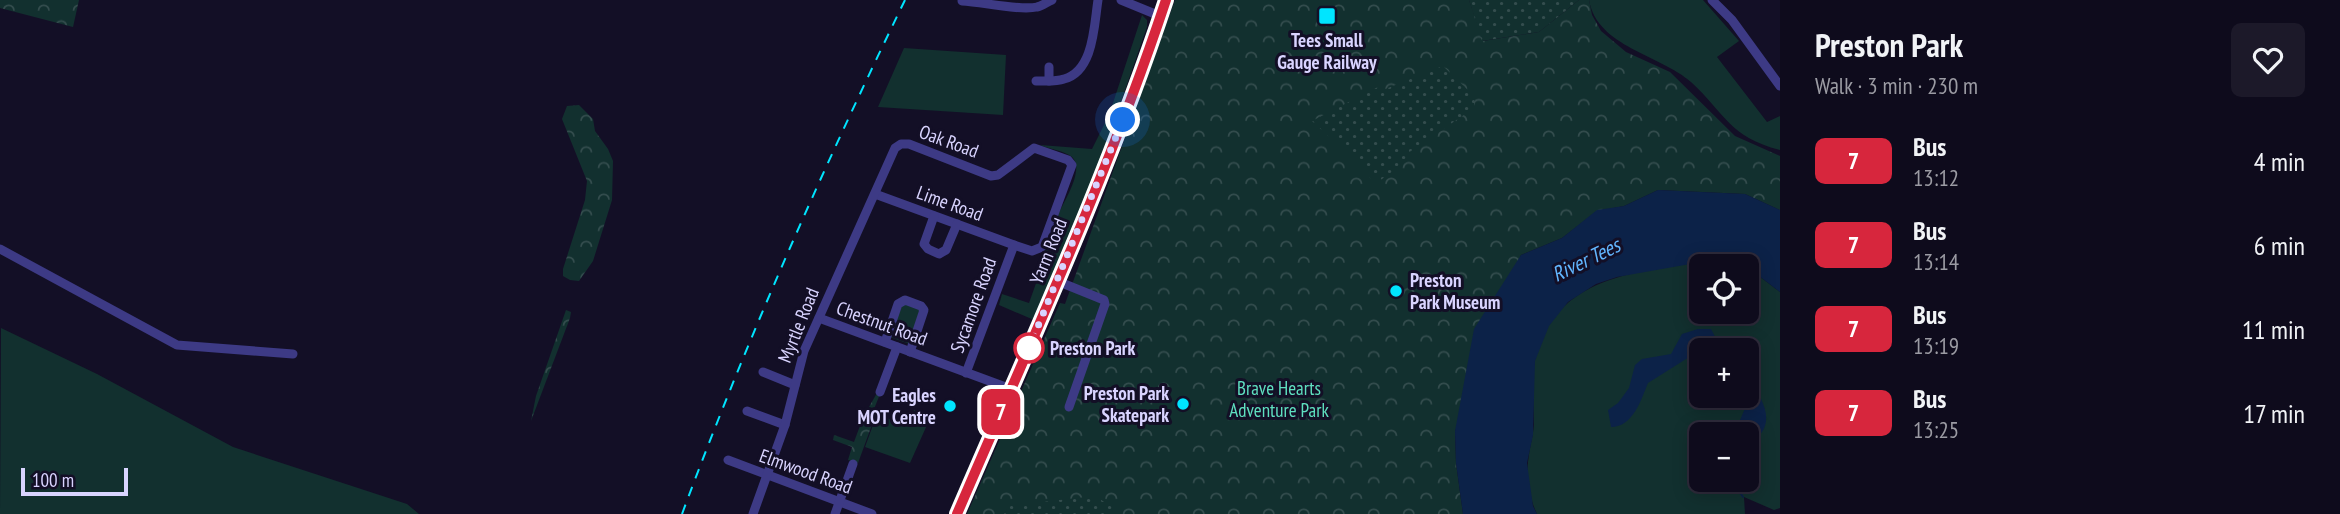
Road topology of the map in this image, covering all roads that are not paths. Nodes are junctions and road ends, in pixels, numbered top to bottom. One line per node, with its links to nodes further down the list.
1 (1052, 0): 6 (street)
2 (1098, 0): 10 (street)
3 (1121, 0): 7 (street)
4 (1166, 0): 7 (main road, Yarm Road)
5 (1712, 0): 11 (street)
6 (962, 1)
7 (1160, 16): 18 (main road, Yarm Road)
8 (1049, 66): 10 (street)
9 (1036, 82): 10 (street)
10 (1049, 82)
11 (1780, 86)
12 (1070, 162): 13 (street, Oak Road); 16 (street, Sycamore Road)
13 (874, 194): 14 (street, Lime Road); 19 (street, Myrtle Road)
14 (934, 216): 15 (street, Lime Road); 15 (street)
15 (957, 224): 16 (street, Lime Road)
16 (1014, 245): 25 (street, Sycamore Road)
17 (0, 249): 23 (street)
18 (1057, 281): 27 (main road, Yarm Road); 29 (street)
19 (819, 318): 20 (street, Chestnut Road); 26 (street, Myrtle Road)
20 (885, 342): 21 (street, Chestnut Road); 22 (street)
21 (897, 347): 22 (street, Chestnut Road); 28 (street)
22 (910, 352): 25 (street, Chestnut Road)
23 (293, 354)
24 (762, 372): 26 (street)
25 (966, 373): 27 (street, Chestnut Road)
26 (794, 384): 31 (street, Myrtle Road)
27 (1011, 389): 39 (main road, Yarm Road)
28 (880, 392)
29 (1069, 407)
30 (747, 411): 31 (street)
31 (785, 425): 34 (street, Myrtle Road)
32 (728, 460): 34 (street, Elmwood Road)
33 (853, 464): 35 (street)
34 (767, 474): 35 (street, Elmwood Road); 36 (street, Myrtle Road)
35 (840, 502): 37 (street); 38 (street, Elmwood Road)
36 (753, 514)
37 (835, 514)
38 (872, 514)
39 (957, 514)

